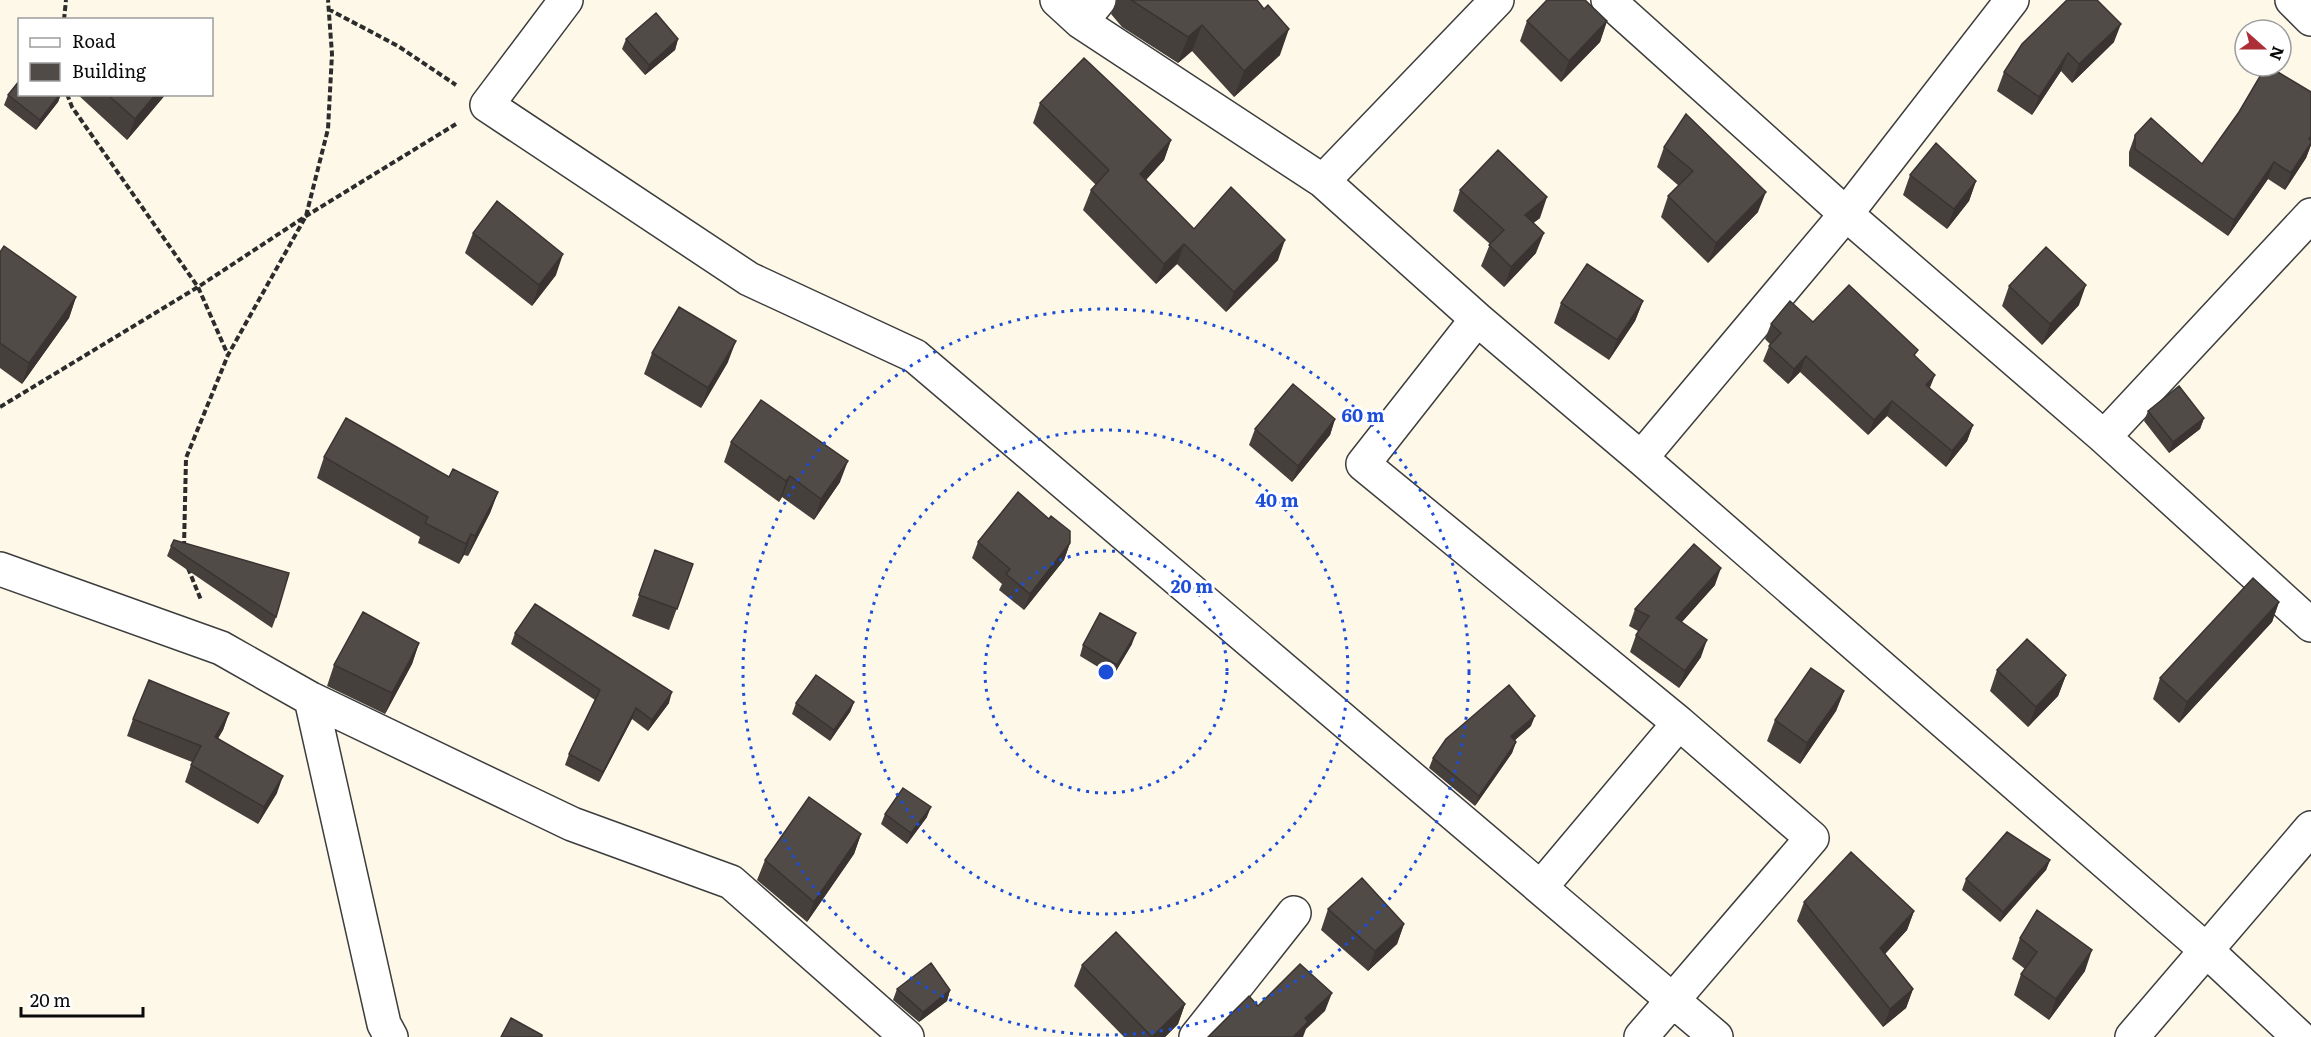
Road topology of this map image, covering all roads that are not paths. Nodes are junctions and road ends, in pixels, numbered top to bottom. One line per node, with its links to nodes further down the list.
1 (566, 0): 20 (street)
2 (1057, 0): 7 (street)
3 (1497, 0): 9 (street)
4 (1608, 0): 10 (street)
5 (2012, 0): 10 (street)
6 (2292, 0): 8 (street)
7 (1090, 11): 9 (street)
8 (2311, 20)
9 (1323, 181): 12 (street)
10 (1846, 214): 13 (street); 14 (street)
11 (2311, 215): 13 (street)
12 (1477, 319): 14 (street); 18 (street)
13 (2104, 437): 16 (street)
14 (1641, 458): 22 (street)
15 (0, 569): 17 (street)
16 (2311, 625)
17 (311, 699): 24 (street); 25 (street)
18 (1679, 723): 20 (street); 23 (street)
19 (2311, 828): 22 (street)
20 (1541, 887): 23 (street)
21 (1294, 913): 26 (street)
22 (2205, 949): 29 (street); 30 (street)
23 (1672, 999): 27 (street); 28 (street)
24 (392, 1037)
25 (907, 1037)
26 (1196, 1037)
27 (1641, 1037)
28 (1716, 1037)
29 (2132, 1037)
30 (2299, 1037)

